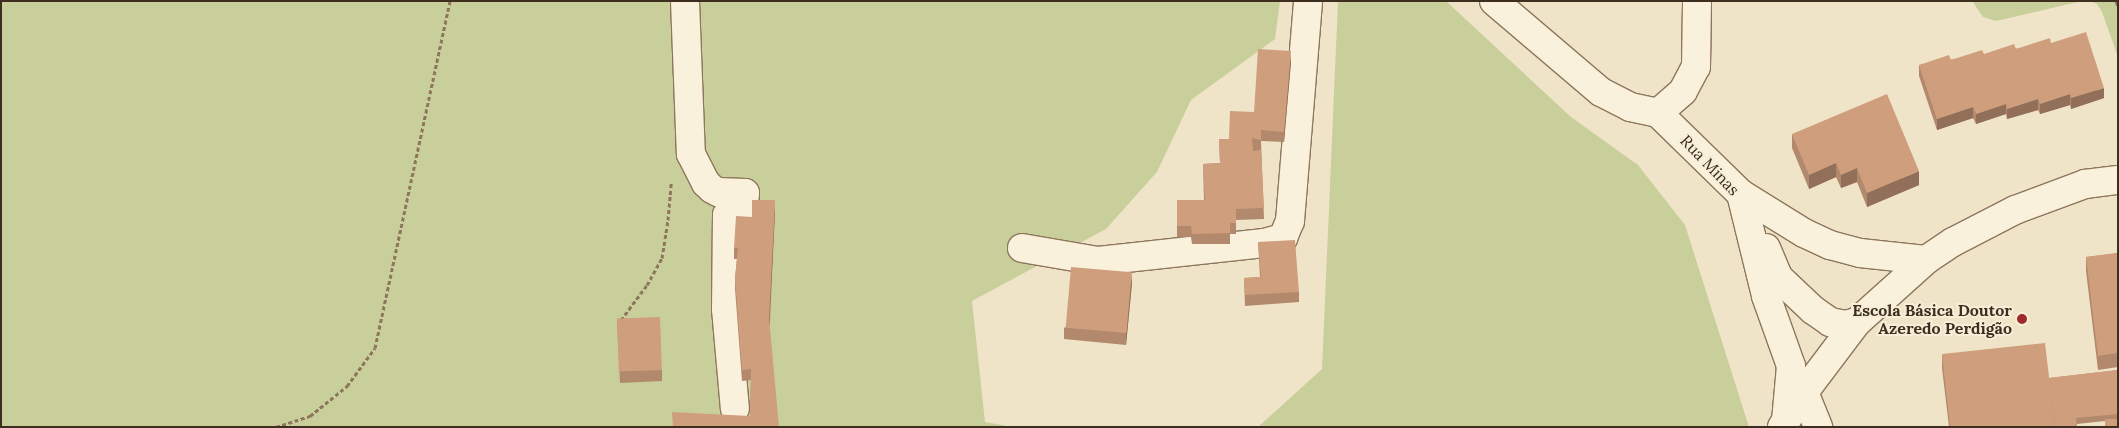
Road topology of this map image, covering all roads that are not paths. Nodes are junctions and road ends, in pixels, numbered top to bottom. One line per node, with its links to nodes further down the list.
1 (685, 1): 12 (street)
2 (1308, 1): 8 (street)
3 (1494, 1): 5 (street)
4 (1697, 1): 5 (street)
5 (1658, 112): 7 (street, Rua Minas)
6 (2118, 180): 9 (street)
7 (1742, 194): 9 (street); 10 (street); 13 (street, Rua Minas)
8 (1022, 248)
9 (1926, 260): 10 (street)
10 (1857, 322): 11 (street)
11 (1804, 392): 13 (street); 14 (street)
12 (735, 409)
13 (1784, 424)
14 (1818, 427)

